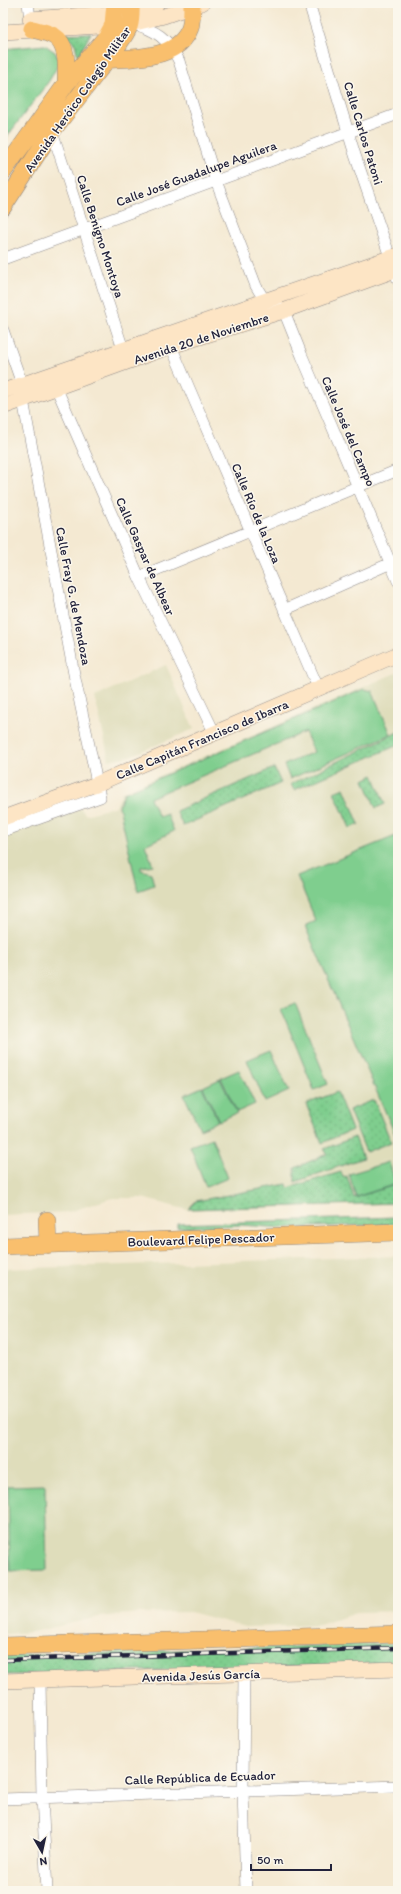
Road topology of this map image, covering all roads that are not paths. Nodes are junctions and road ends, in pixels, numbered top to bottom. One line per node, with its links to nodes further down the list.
1 (28, 3): 8 (street)
2 (157, 3): 5 (main road)
3 (309, 3): 15 (street, Calle Carlos Patoni)
4 (197, 5): 5 (main road); 10 (main road)
5 (131, 12): 6 (main road); 10 (street); 11 (main road, Avenida Heróico Colegio Militar)
6 (114, 14): 8 (main road); 12 (main road, Avenida Heróico Colegio Militar)
7 (3, 22): 8 (main road)
8 (31, 24): 9 (main road); 12 (main road)
9 (3, 32)
10 (173, 48): 11 (main road); 17 (street)
11 (107, 60): 14 (main road, Avenida Heróico Colegio Militar)
12 (66, 84): 16 (main road, Avenida Heróico Colegio Militar)
13 (398, 114): 15 (street, Calle José Guadalupe Aguilera)
14 (52, 131): 18 (main road, Avenida Heróico Colegio Militar); 19 (street, Calle Benigno Montoya)
15 (348, 133): 17 (street, Calle José Guadalupe Aguilera); 21 (street, Calle Carlos Patoni)
16 (3, 172)
17 (216, 181): 19 (street, Calle José Guadalupe Aguilera); 22 (street)
18 (3, 207)
19 (84, 229): 20 (street, Calle José Guadalupe Aguilera); 26 (street, Calle Benigno Montoya)
20 (3, 259)
21 (395, 267): 22 (main road, Avenida 20 de Noviembre); 23 (main road, Avenida 20 de Noviembre)
22 (265, 301): 23 (street); 26 (main road, Avenida 20 de Noviembre)
23 (283, 311): 25 (main road, Avenida 20 de Noviembre); 33 (street, Calle José del Campo)
24 (3, 330): 27 (street)
25 (171, 346): 28 (main road, Avenida 20 de Noviembre); 34 (street, Calle Río de la Loza)
26 (123, 349): 27 (main road, Avenida 20 de Noviembre)
27 (22, 384): 29 (main road, Avenida 20 de Noviembre)
28 (56, 387): 30 (main road, Avenida 20 de Noviembre); 36 (street, Calle Gaspar de Albear)
29 (3, 391)
30 (22, 400): 31 (main road, Avenida 20 de Noviembre); 42 (street, Calle Fray G. de Mendoza)
31 (3, 407)
32 (398, 470): 33 (street)
33 (357, 488): 34 (street); 35 (street, Calle José del Campo)
34 (250, 531): 36 (street); 38 (street, Calle Río de la Loza)
35 (394, 562): 37 (street, Calle José del Campo); 38 (street)
36 (139, 577): 41 (street, Calle Gaspar de Albear)
37 (398, 581)
38 (284, 610): 40 (street, Calle Río de la Loza)
39 (398, 654): 40 (main road, Calle Capitán Francisco de Ibarra)
40 (319, 690): 41 (main road, Calle Capitán Francisco de Ibarra)
41 (215, 734): 42 (main road, Calle Capitán Francisco de Ibarra)
42 (100, 790): 43 (main road, Calle Capitán Francisco de Ibarra); 44 (street)
43 (3, 818)
44 (3, 831)
45 (47, 1220): 47 (main road)
46 (398, 1232): 47 (main road, Boulevard Felipe Pescador)
47 (48, 1245): 48 (main road, Boulevard Felipe Pescador)
48 (3, 1246)
49 (398, 1634): 50 (main road)
50 (3, 1646)
51 (398, 1669): 52 (main road, Avenida Jesús García)
52 (244, 1674): 53 (main road, Avenida Jesús García); 56 (street)
53 (40, 1680): 54 (main road, Avenida Jesús García); 57 (street)
54 (3, 1681)
55 (398, 1786): 56 (street, Calle República de Ecuador)
56 (243, 1790): 57 (street, Calle República de Ecuador); 60 (street)
57 (42, 1797): 58 (street, Calle República de Ecuador); 59 (street)
58 (3, 1798)
59 (47, 1891)
60 (246, 1891)

